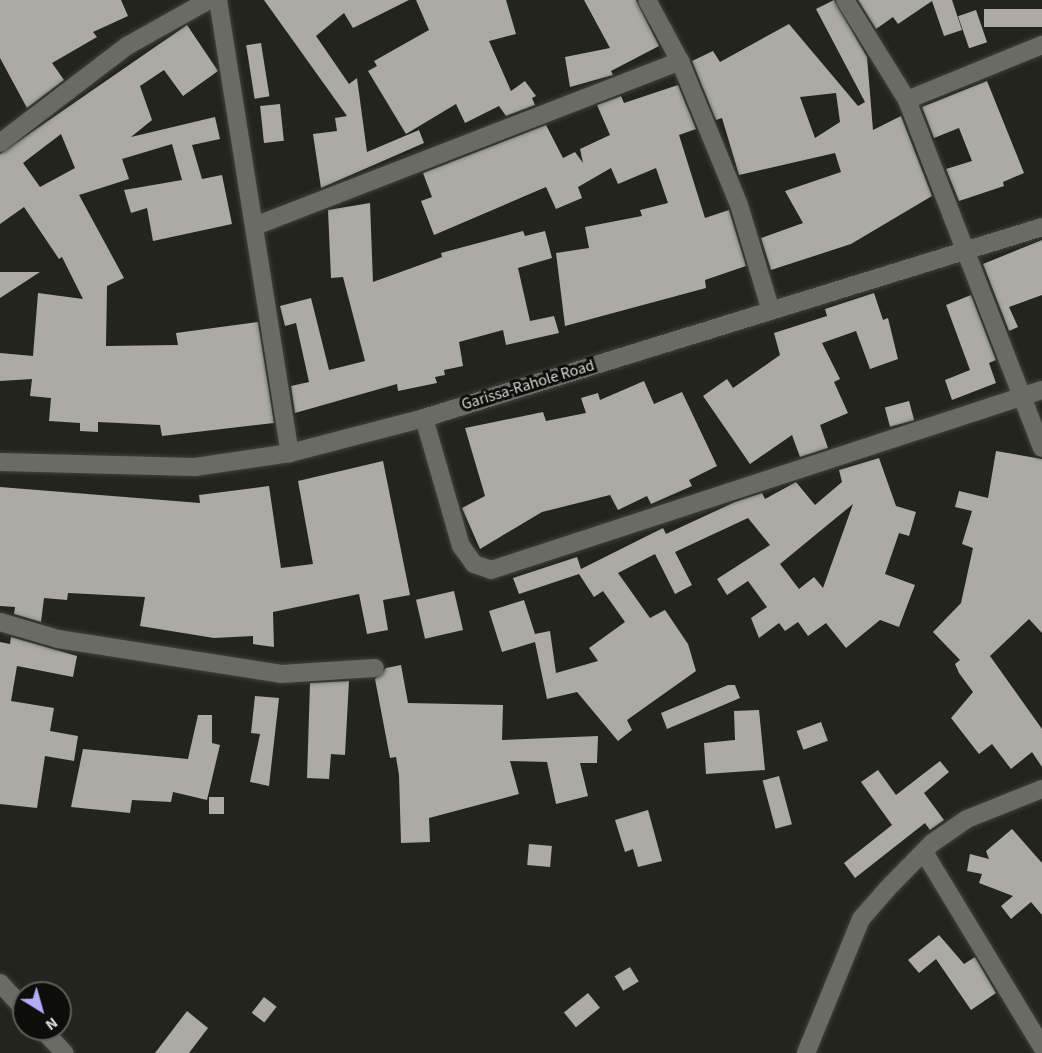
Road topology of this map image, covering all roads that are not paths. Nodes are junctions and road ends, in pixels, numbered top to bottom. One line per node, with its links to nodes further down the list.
1 (209, 0): 8 (street)
2 (219, 0): 9 (street)
3 (647, 0): 6 (street)
4 (845, 0): 7 (street)
5 (1042, 45): 7 (street)
6 (680, 61): 9 (street); 12 (street)
7 (907, 100): 11 (street)
8 (0, 143)
9 (255, 226): 17 (street)
10 (1042, 227): 11 (street, Garissa-Rahole Road)
11 (968, 249): 12 (street, Garissa-Rahole Road); 14 (street)
12 (770, 308): 15 (street, Garissa-Rahole Road)
13 (1042, 390): 14 (street)
14 (1021, 396): 15 (street); 16 (street)
15 (424, 418): 17 (street, Garissa-Rahole Road)
16 (1042, 448)
17 (290, 453): 18 (street, Garissa-Rahole Road)
18 (0, 462)
19 (0, 622): 20 (street)
20 (375, 668)
21 (1042, 789): 22 (street)
22 (924, 852): 26 (street); 27 (street)
23 (0, 982): 24 (street)
24 (12, 996)
25 (53, 1041): 28 (street)
26 (1042, 1047)
27 (807, 1052)
28 (64, 1053)

